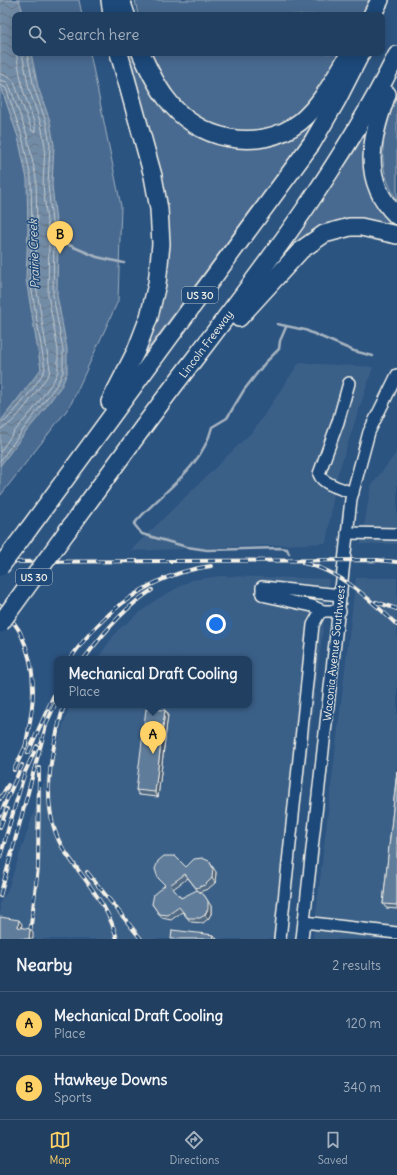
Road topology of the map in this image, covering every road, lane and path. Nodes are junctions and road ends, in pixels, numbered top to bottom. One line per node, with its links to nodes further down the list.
1 (110, 0): 4 (highway)
2 (121, 0): 5 (highway)
3 (381, 0): 6 (highway); 7 (highway)
4 (112, 12)
5 (125, 12)
6 (374, 12)
7 (378, 12)
8 (397, 55): 18 (highway, Lincoln Freeway / US 30)
9 (120, 56): 19 (highway)
10 (142, 56): 11 (highway)
11 (348, 56)
12 (359, 56): 19 (highway, US 30)
13 (397, 66): 14 (highway)
14 (397, 216)
15 (397, 235): 18 (highway)
16 (397, 375): 20 (street, Waconia Avenue Southwest)
17 (349, 383): 20 (street)
18 (158, 407): 27 (highway, Lincoln Freeway / US 30, bridge)
19 (88, 445): 23 (highway, US 30, bridge)
20 (353, 493): 21 (street, Waconia Avenue Southwest)
21 (347, 533): 22 (street); 24 (street, Waconia Avenue Southwest)
22 (397, 534)
23 (0, 567)
24 (341, 595): 25 (street); 26 (street, Waconia Avenue Southwest)
25 (323, 611): 26 (street); 31 (street)
26 (340, 611): 28 (street, Waconia Avenue Southwest)
27 (0, 624)
28 (304, 922): 30 (street); 32 (street, Waconia Avenue Southwest)
29 (397, 932): 30 (street)
30 (380, 936)
31 (280, 939)
32 (302, 939)

